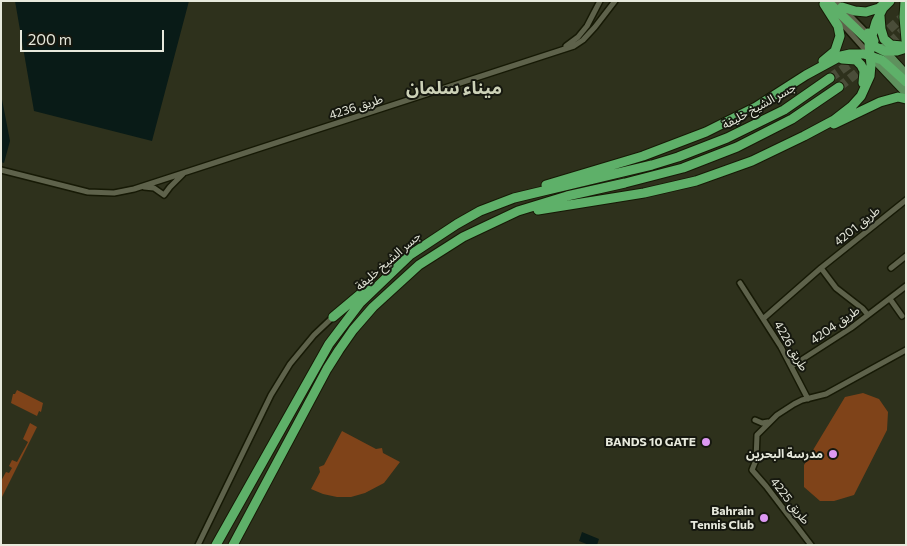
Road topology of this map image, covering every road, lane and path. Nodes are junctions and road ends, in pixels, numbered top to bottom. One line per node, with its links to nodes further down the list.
1 (600, 1): 11 (street, طريق 4236)
2 (615, 1): 11 (street, طريق 4236)
3 (888, 1): 6 (highway); 7 (highway)
4 (905, 1): 8 (highway, bridge)
5 (824, 2): 10 (highway); 10 (street); 14 (highway)
6 (839, 4): 10 (street)
7 (880, 13): 9 (highway); 10 (highway)
8 (906, 40)
9 (906, 46): 10 (highway)
10 (875, 49): 12 (highway); 13 (main road); 16 (highway); 18 (main road); 19 (highway)
11 (561, 50): 23 (street, طريق 4236)
12 (830, 62): 14 (highway); 19 (highway)
13 (906, 74)
14 (806, 75): 25 (highway)
15 (830, 78): 25 (highway, جسر الشيخ خليفة)
16 (906, 82)
17 (839, 87): 27 (highway, جسر الشيخ خليفة)
18 (906, 93)
19 (861, 96): 21 (highway)
20 (906, 99): 21 (highway)
21 (804, 136): 27 (highway)
22 (1, 170): 24 (street)
23 (186, 172): 24 (street, طريق 4236); 24 (street, طريق 4236)
24 (134, 189)
25 (514, 198): 31 (highway, جسر الشيخ خليفة)
26 (906, 200): 29 (street, طريق 4201)
27 (501, 218): 46 (highway, جسر الشيخ خليفة)
28 (906, 256): 30 (street)
29 (821, 268): 35 (street); 38 (street, طريق 4226)
30 (891, 268)
31 (383, 279): 37 (highway); 45 (highway, جسر الشيخ خليفة)
32 (740, 283): 38 (street)
33 (906, 286): 34 (street, طريق 4204)
34 (890, 299): 35 (street, طريق 4204); 36 (street)
35 (868, 315): 40 (street, طريق 4204)
36 (902, 316)
37 (333, 317): 44 (street)
38 (764, 318): 40 (street, طريق 4226)
39 (906, 350): 41 (street)
40 (792, 366): 41 (street, طريق 4226)
41 (808, 398): 43 (street)
42 (755, 420): 43 (street)
43 (771, 421): 47 (street, طريق 4225)
44 (198, 545)
45 (216, 545)
46 (233, 545)
47 (811, 545)

